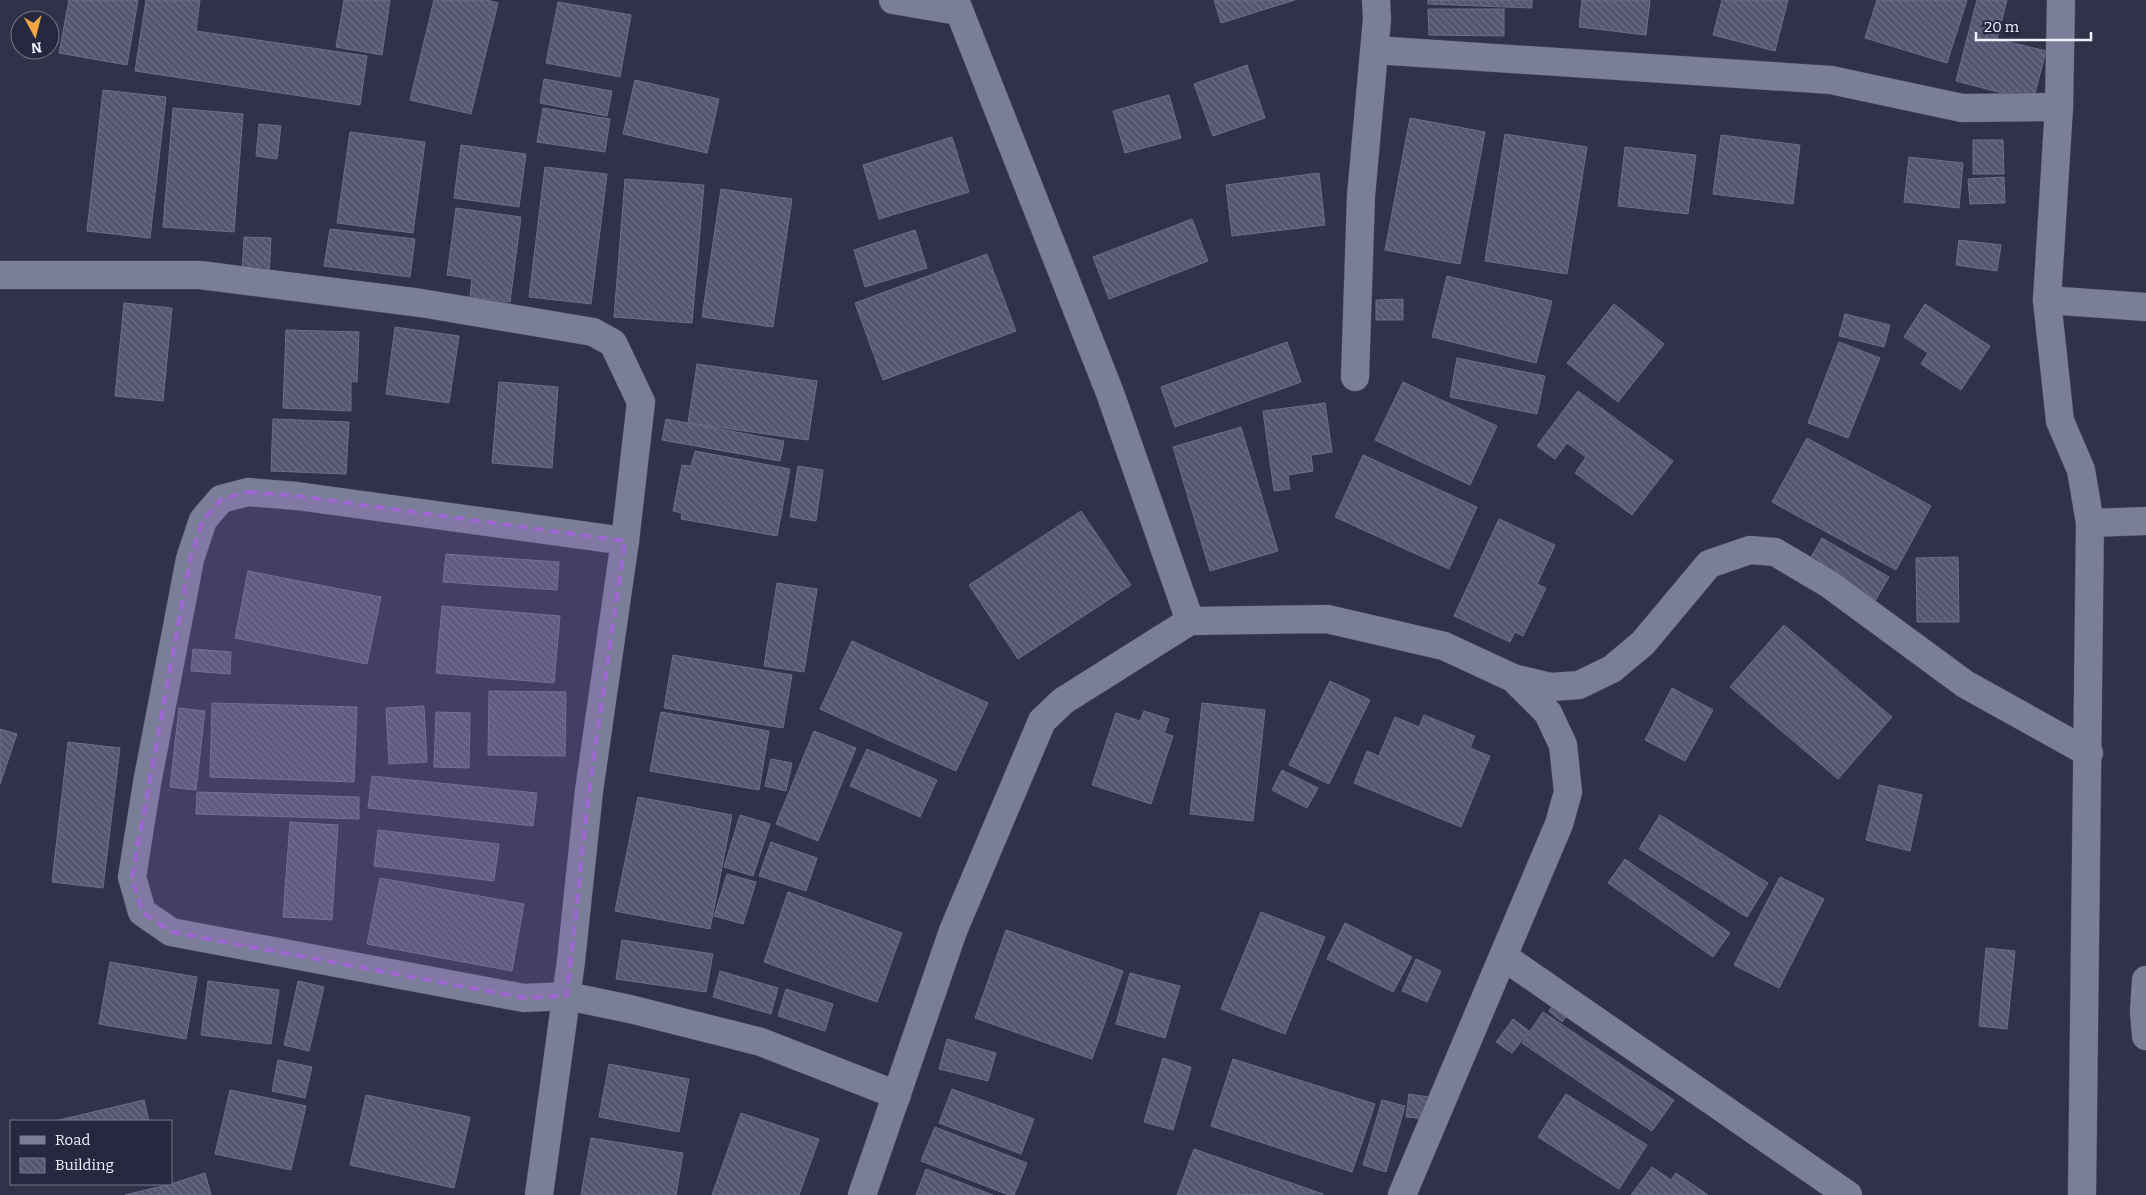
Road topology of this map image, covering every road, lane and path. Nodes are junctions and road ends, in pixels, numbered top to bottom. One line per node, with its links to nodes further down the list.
1 (892, 0): 4 (street)
2 (1376, 0): 5 (street)
3 (2061, 0): 6 (street)
4 (956, 5): 14 (street)
5 (1375, 50): 6 (street); 10 (street)
6 (2059, 107): 8 (street)
7 (0, 275): 13 (street)
8 (2047, 300): 9 (street); 12 (street)
9 (2146, 307)
10 (1355, 377)
11 (2146, 521): 12 (street)
12 (2090, 523): 16 (street)
13 (625, 541): 19 (street); 19 (street)
14 (1190, 621): 15 (street); 21 (street)
15 (1513, 678): 16 (street); 17 (street)
16 (2089, 753): 26 (street)
17 (1504, 957): 24 (street); 25 (street)
18 (2146, 980): 20 (street)
19 (566, 996): 21 (street); 22 (street)
20 (2146, 1036)
21 (897, 1095): 23 (street)
22 (539, 1195)
23 (862, 1195)
24 (1402, 1195)
25 (1848, 1195)
26 (2082, 1195)

